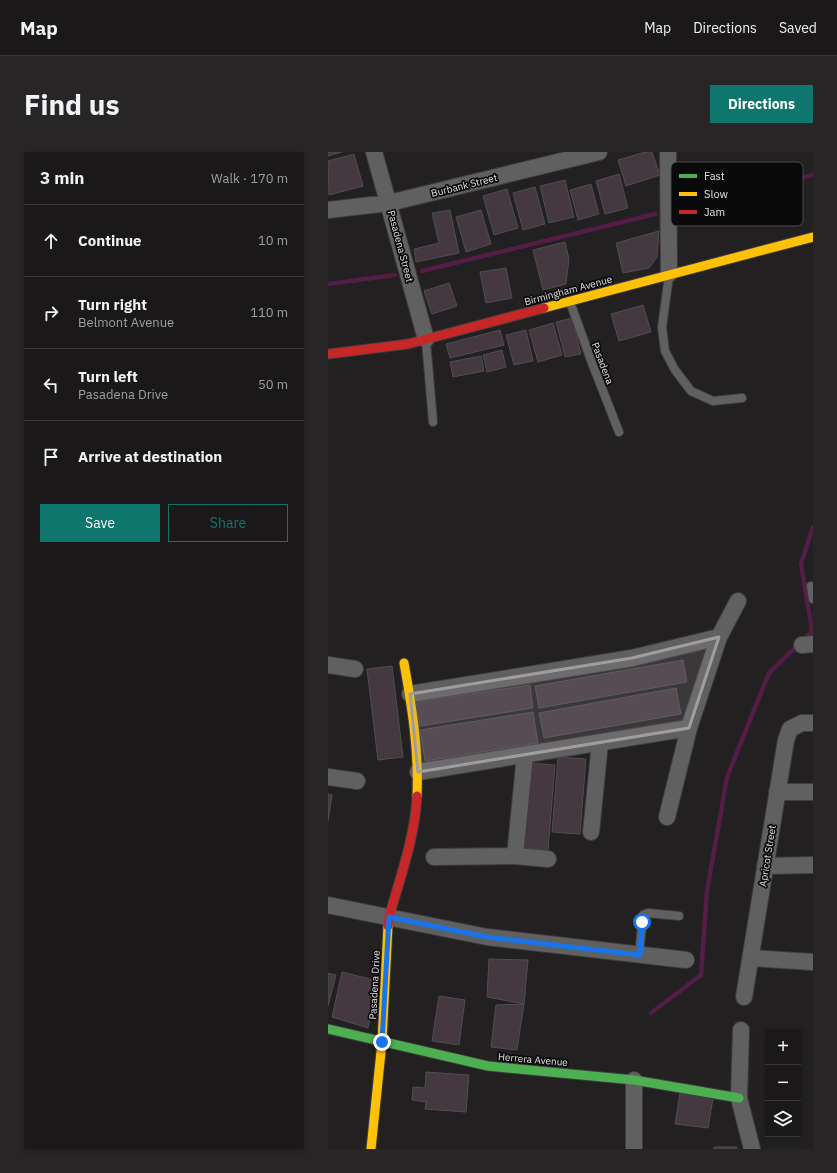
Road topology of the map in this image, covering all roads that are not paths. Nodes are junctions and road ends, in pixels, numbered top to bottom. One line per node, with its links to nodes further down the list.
1 (374, 152): 4 (street, Pasadena Street)
2 (599, 152): 4 (street, Burbank Street)
3 (668, 152): 7 (street)
4 (389, 204): 5 (street, Burbank Street); 9 (street, Pasadena Street)
5 (328, 210)
6 (813, 237): 7 (street, Birmingham Avenue)
7 (670, 274): 8 (street, Birmingham Avenue); 11 (lane)
8 (570, 301): 9 (street, Birmingham Avenue); 13 (lane, Pasadena)
9 (426, 339): 10 (street, Birmingham Avenue); 12 (lane)
10 (328, 354)
11 (742, 398)
12 (433, 422)
13 (619, 432)
14 (812, 586): 15 (lane)
15 (813, 599)
16 (738, 601): 17 (street)
17 (719, 638): 21 (street); 23 (street)
18 (404, 663): 21 (street, Pasadena Drive)
19 (328, 665): 20 (street)
20 (355, 669)
21 (410, 694): 26 (street, Pasadena Drive)
22 (807, 723): 29 (street, Apricot Street)
23 (689, 728): 24 (street); 31 (street)
24 (600, 743): 25 (street); 32 (street)
25 (525, 754): 26 (street); 33 (street)
26 (418, 772): 40 (street, Pasadena Drive)
27 (328, 777): 28 (street)
28 (357, 781)
29 (777, 792): 30 (street); 37 (street, Apricot Street)
30 (813, 792)
31 (667, 817)
32 (591, 832)
33 (515, 856): 34 (street); 35 (street)
34 (434, 857)
35 (548, 859)
36 (813, 865): 37 (street)
37 (765, 866): 42 (street, Apricot Street)
38 (328, 905): 40 (street)
39 (679, 916): 41 (lane)
40 (389, 917): 41 (street); 48 (street, Pasadena Drive)
41 (640, 955): 43 (street)
42 (750, 958): 44 (street); 45 (street, Apricot Street)
43 (686, 960)
44 (813, 962)
45 (744, 997)
46 (328, 1029): 48 (street, Herrera Avenue)
47 (741, 1030): 50 (street)
48 (382, 1042): 49 (street, Herrera Avenue); 51 (street, Pasadena Drive)
49 (634, 1080): 50 (street, Herrera Avenue); 52 (street)
50 (739, 1098): 53 (street)
51 (371, 1149)
52 (634, 1149)
53 (752, 1149)

